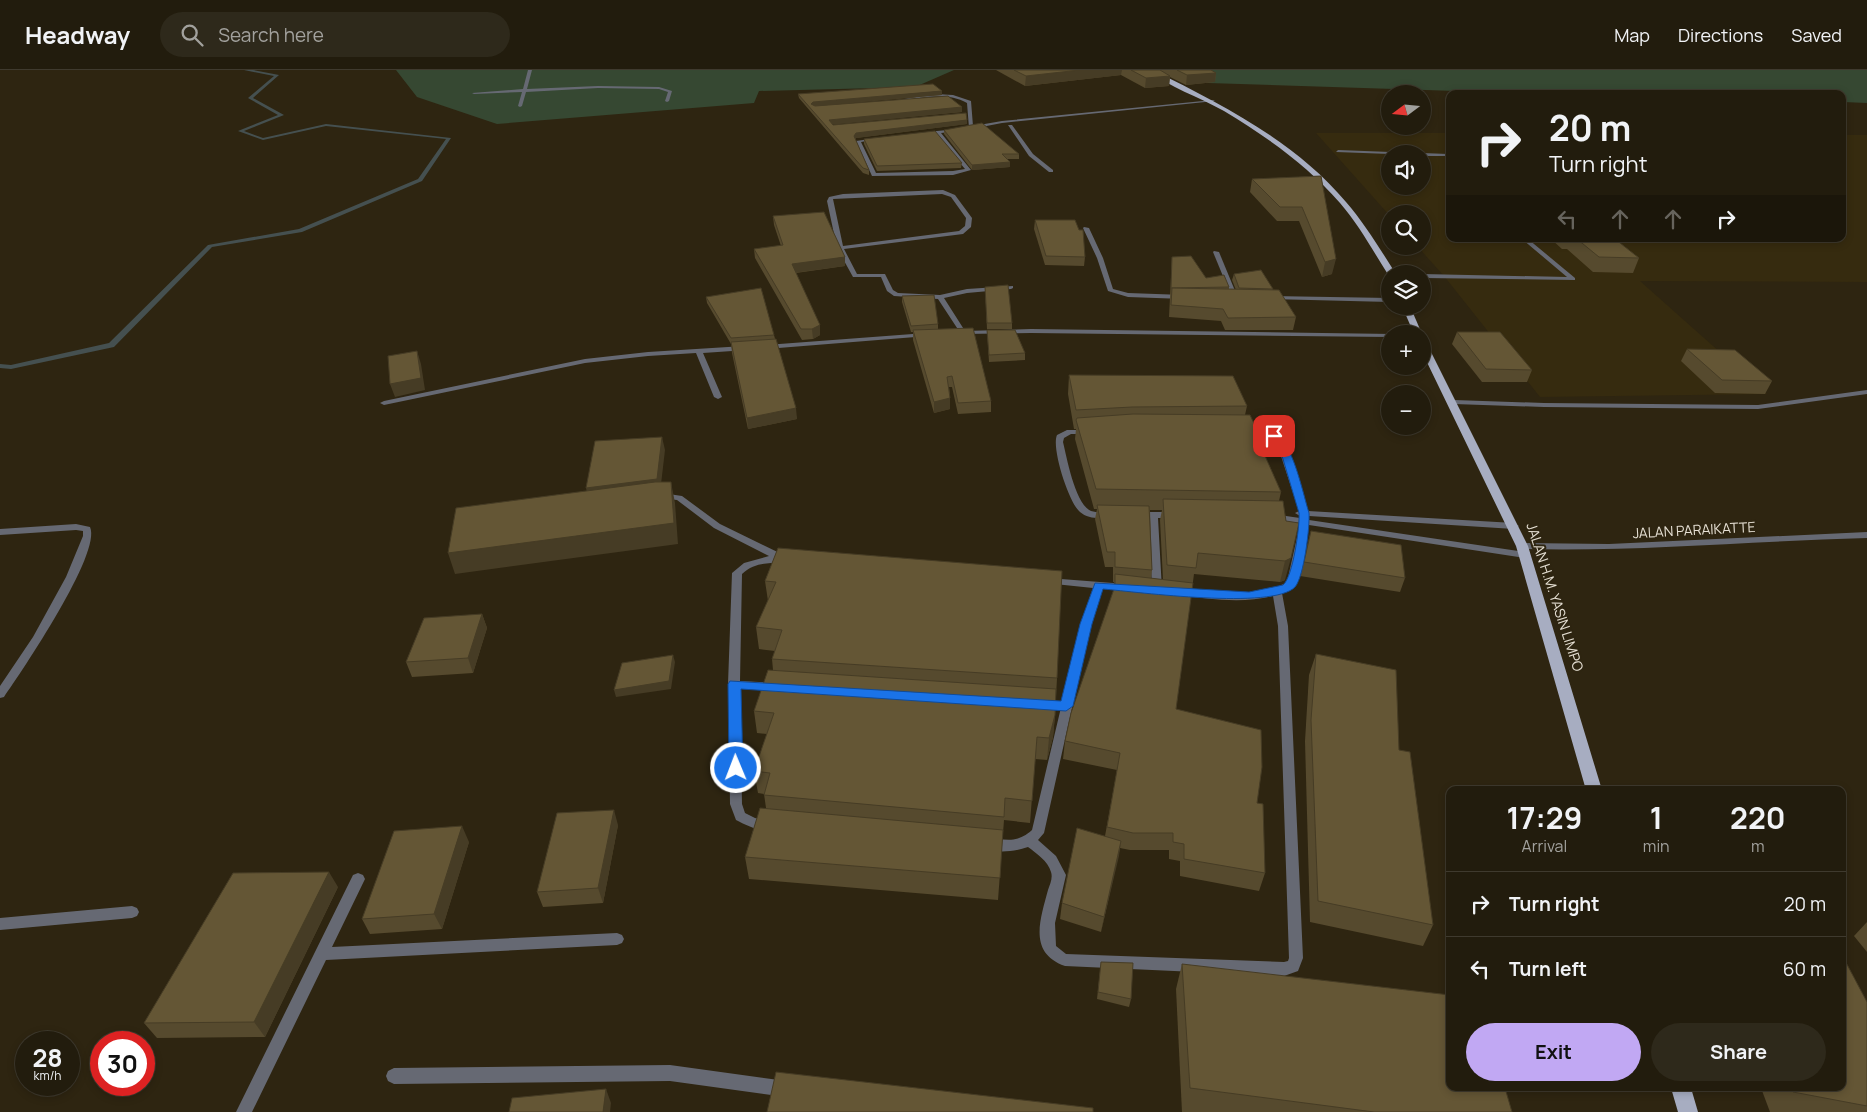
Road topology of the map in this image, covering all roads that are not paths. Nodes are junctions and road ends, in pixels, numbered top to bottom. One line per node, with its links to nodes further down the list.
1 (530, 70): 3 (street)
2 (1149, 70): 7 (main road)
3 (524, 89): 4 (street); 5 (street); 8 (street)
4 (474, 93)
5 (667, 101)
6 (891, 101): 10 (street)
7 (1212, 101): 9 (main road); 12 (street)
8 (520, 106)
9 (1223, 106): 13 (street); 27 (main road)
10 (970, 114): 11 (street); 14 (street)
11 (960, 115)
12 (989, 125): 13 (street); 14 (street)
13 (1010, 126): 22 (street)
14 (971, 128): 15 (street)
15 (937, 132): 16 (street); 17 (street)
16 (920, 134)
17 (884, 138)
18 (1338, 151): 19 (street)
19 (1381, 153)
20 (1431, 154): 21 (street)
21 (1446, 155)
22 (1051, 171)
23 (1086, 228): 31 (street)
24 (1529, 242): 28 (street)
25 (840, 248): 25 (street); 30 (street)
26 (1216, 252): 33 (street)
27 (1387, 265)
28 (1431, 276)
29 (1011, 287): 30 (street)
30 (940, 297): 37 (street)
31 (1194, 297)
32 (1227, 297): 33 (street)
33 (1235, 298): 34 (street)
34 (1244, 298)
35 (1262, 298): 36 (street)
36 (1381, 300)
37 (963, 333): 38 (street); 40 (street)
38 (954, 334)
39 (937, 335): 41 (street)
40 (1381, 335)
41 (699, 351): 44 (street); 46 (street)
42 (1431, 359): 45 (main road, JALAN H.M. YASIN LIMPO)
43 (1867, 392): 45 (street)
44 (718, 397)
45 (1454, 402): 54 (main road, JALAN H.M. YASIN LIMPO)
46 (384, 403)
47 (1233, 429): 53 (street)
48 (1100, 431): 50 (street)
49 (652, 497): 58 (street)
50 (1153, 515): 51 (street); 62 (street)
51 (1183, 515)
52 (1262, 517): 53 (street)
53 (1304, 517): 54 (street); 57 (street, JALAN PARAIKATTE); 63 (street)
54 (1514, 526): 57 (main road, JALAN H.M. YASIN LIMPO)
55 (0, 532): 66 (street)
56 (1867, 535): 57 (street, JALAN PARAIKATTE)
57 (1524, 550): 67 (main road, JALAN H.M. YASIN LIMPO)
58 (781, 559): 59 (street); 64 (street)
59 (801, 560)
60 (1040, 580): 61 (street)
61 (1099, 585): 62 (street); 69 (street)
62 (1147, 589): 63 (street)
63 (1278, 591): 69 (street)
64 (734, 684): 65 (street); 68 (street)
65 (783, 687)
66 (0, 694)
67 (1593, 786)
68 (779, 826)
69 (1030, 841): 70 (street)
70 (973, 843)
71 (358, 879): 75 (street)
72 (132, 912): 73 (street)
73 (0, 924)
74 (616, 939): 75 (street)
75 (322, 954): 79 (street)
76 (394, 1076): 77 (street)
77 (797, 1091)
78 (1682, 1091): 80 (main road)
79 (244, 1112)
80 (1688, 1112)

